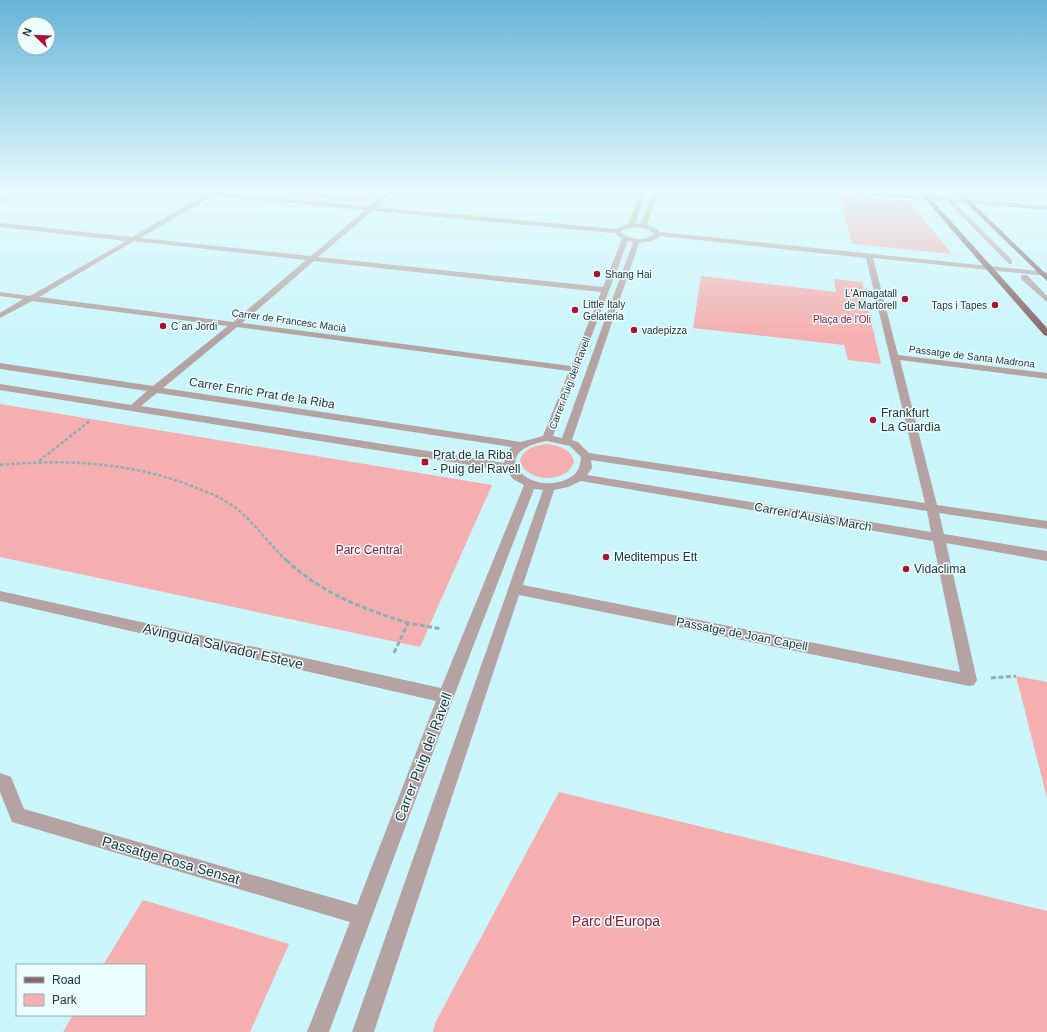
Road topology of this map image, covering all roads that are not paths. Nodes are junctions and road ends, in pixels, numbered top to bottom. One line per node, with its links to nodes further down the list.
1 (117, 238): 10 (street)
2 (136, 238): 10 (street)
3 (336, 238): 13 (street)
4 (626, 238): 11 (street); 19 (street, Carrer Puig del Ravell)
5 (653, 238): 11 (street)
6 (700, 238): 12 (street)
7 (963, 238): 16 (main road)
8 (986, 238): 14 (street)
9 (1005, 238): 15 (main road)
10 (133, 240): 13 (street); 21 (street)
11 (638, 240): 34 (street, Carrer Puig del Ravell)
12 (869, 255): 16 (street); 26 (street)
13 (313, 258): 19 (street); 24 (street)
14 (1009, 262)
15 (1033, 265): 17 (street)
16 (988, 267): 17 (street); 25 (main road)
17 (1046, 273)
18 (1024, 277): 22 (street)
19 (606, 290): 28 (street, Carrer Puig del Ravell)
20 (0, 294): 21 (street, Carrer de Francesc Macià)
21 (32, 298): 23 (street); 24 (street, Carrer de Francesc Macià)
22 (1047, 300)
23 (0, 316)
24 (236, 324): 28 (street, Carrer de Francesc Macià); 31 (street)
25 (1047, 332)
26 (895, 356): 29 (street, Passatge de Santa Madrona); 41 (street)
27 (0, 366): 31 (street, Carrer Enric Prat de la Riba)
28 (574, 369): 33 (street, Carrer Puig del Ravell)
29 (1047, 376)
30 (0, 387): 32 (street)
31 (156, 389): 32 (street); 35 (street, Carrer Enric Prat de la Riba)
32 (134, 407): 37 (street)
33 (547, 438): 34 (street); 35 (street)
34 (566, 441): 36 (street)
35 (520, 445): 37 (street)
36 (586, 456): 38 (street); 41 (street, Carrer d'Ausiàs March)
37 (511, 468): 39 (street)
38 (580, 477): 40 (street); 43 (street, Carrer d'Ausiàs March)
39 (531, 483): 40 (street); 47 (street, Carrer Puig del Ravell)
40 (550, 486): 45 (street)
41 (932, 508): 42 (street, Carrer d'Ausiàs March); 43 (street)
42 (1047, 525)
43 (938, 538): 44 (street, Carrer d'Ausiàs March); 45 (street, Passatge de Joan Capell)
44 (1047, 556)
45 (515, 588): 51 (street)
46 (0, 596): 47 (street, Avinguda Salvador Esteve)
47 (446, 696): 49 (street, Carrer Puig del Ravell)
48 (2, 784): 49 (street, Passatge Rosa Sensat)
49 (362, 916): 50 (street, Carrer Puig del Ravell)
50 (318, 1032)
51 (363, 1032)

